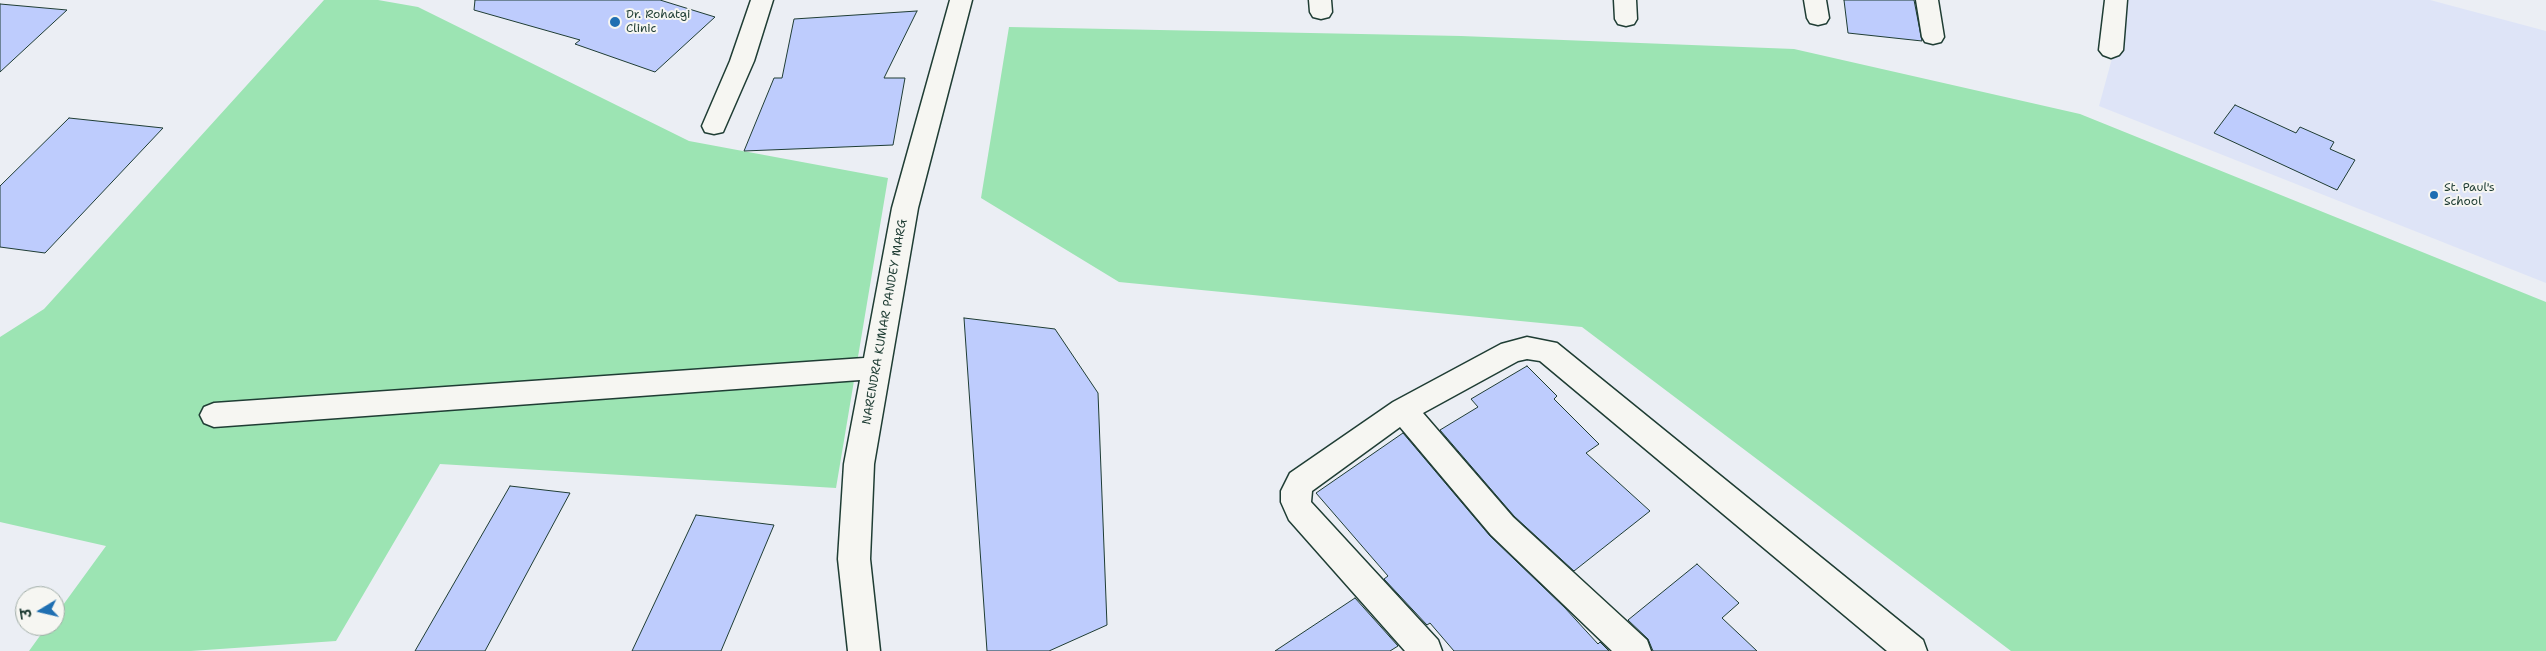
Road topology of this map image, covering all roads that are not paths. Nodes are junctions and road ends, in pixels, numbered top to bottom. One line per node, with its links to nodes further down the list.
1 (762, 0): 7 (street)
2 (961, 0): 8 (street, NARENDRA KUMAR PANDEY MARG)
3 (1927, 0): 5 (street)
4 (2116, 0): 6 (street)
5 (1933, 37)
6 (2111, 50)
7 (714, 126)
8 (877, 368): 10 (street); 11 (street, NARENDRA KUMAR PANDEY MARG)
9 (1404, 410): 12 (street); 13 (street); 14 (street)
10 (214, 415)
11 (864, 651)
12 (1426, 651)
13 (1634, 651)
14 (1911, 651)

